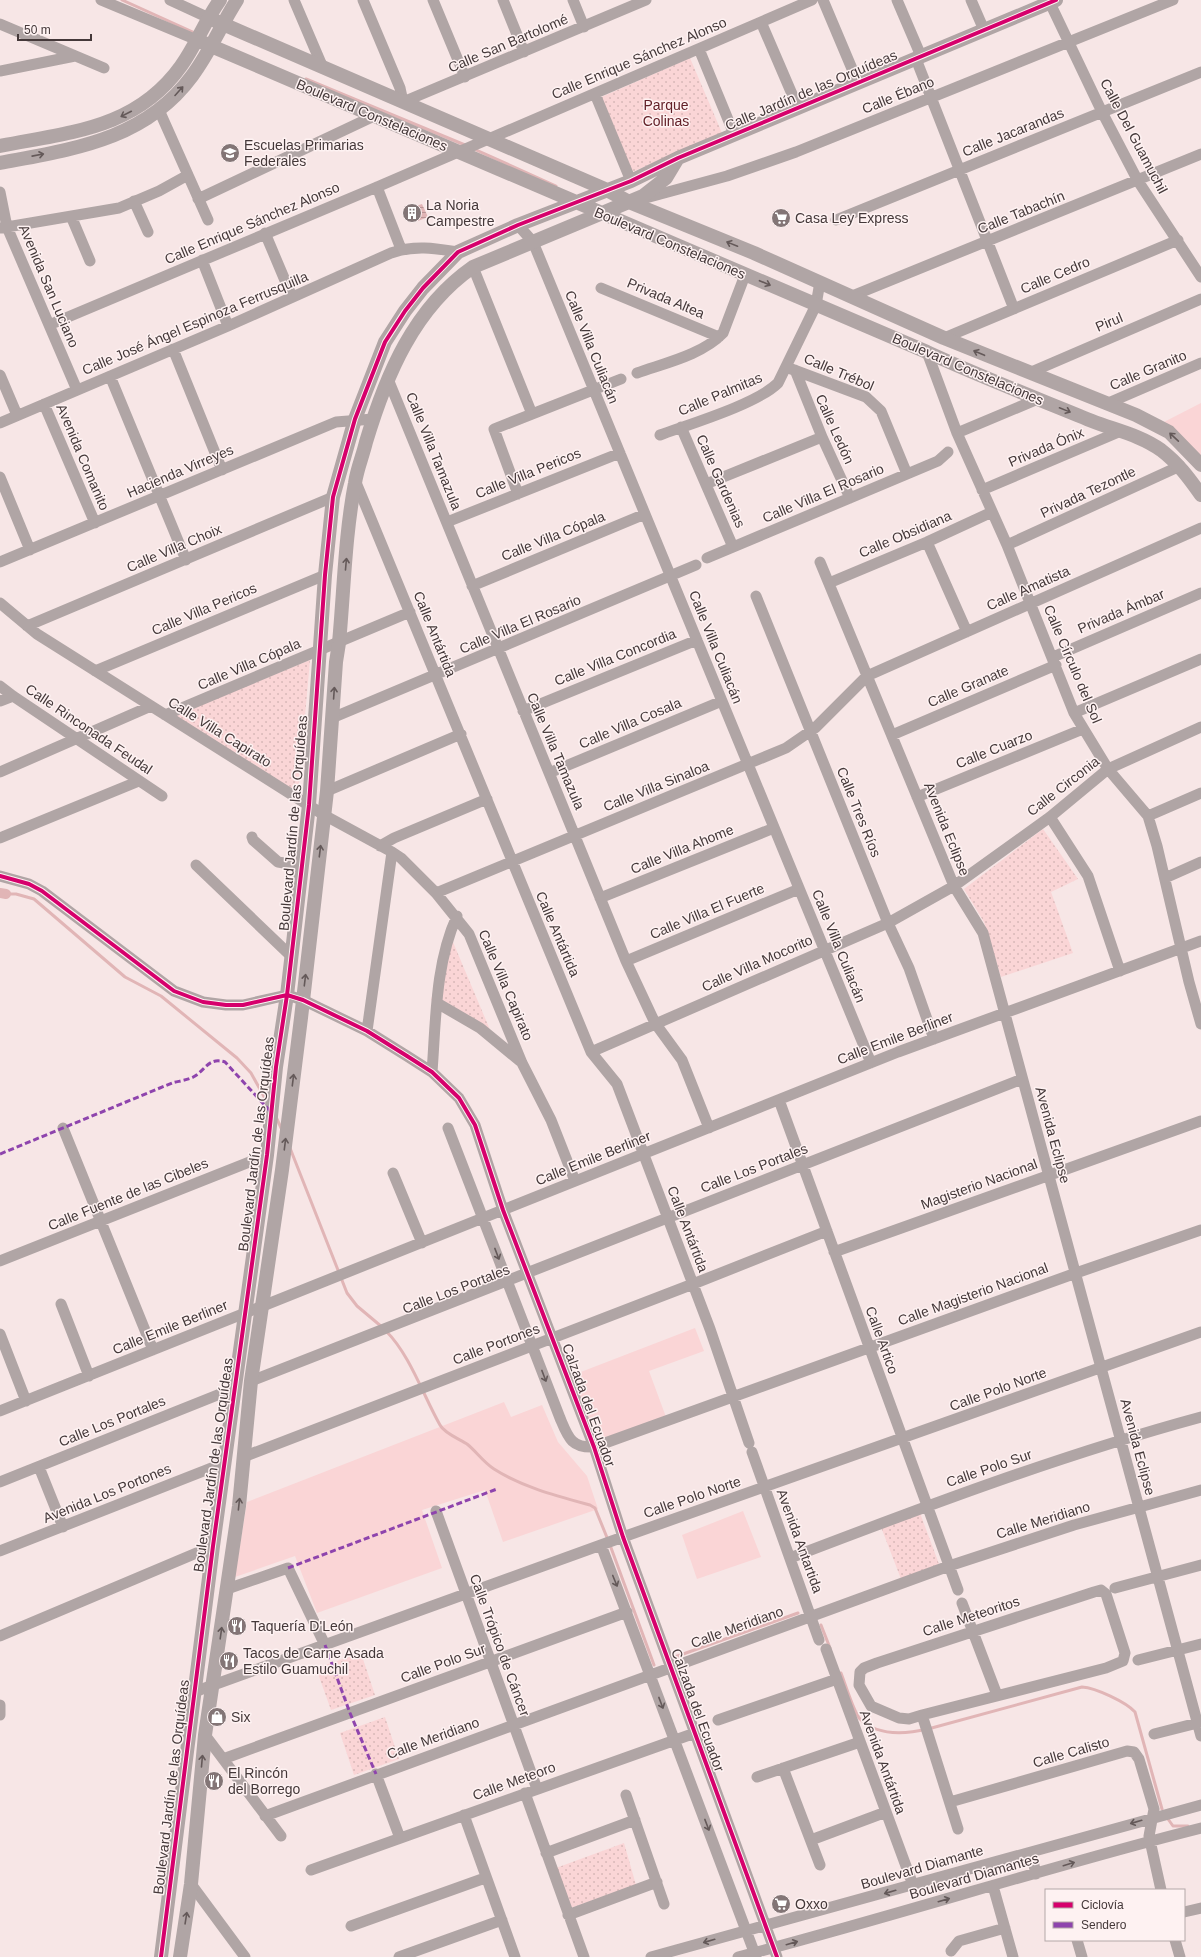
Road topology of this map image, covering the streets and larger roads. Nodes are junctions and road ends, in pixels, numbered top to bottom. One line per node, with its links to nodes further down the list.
1 (101, 0): 20 (street, Boulevard Constelaciones)
2 (170, 0): 20 (street, Boulevard Constelaciones)
3 (220, 0): 20 (street)
4 (237, 0): 22 (street)
5 (294, 0): 29 (street)
6 (363, 0): 36 (street)
7 (433, 0): 32 (street)
8 (503, 0): 25 (street)
9 (573, 0): 19 (street)
10 (645, 0): 19 (street, Calle San Bartolomé)
11 (812, 0): 17 (street, Calle Enrique Sánchez Alonso)
12 (824, 0): 33 (street)
13 (897, 0): 27 (street)
14 (971, 0): 21 (street)
15 (1173, 0): 23 (street, Calle Ébano)
16 (1050, 2): 21 (street, Calle Jardín de las Orquídeas); 23 (street, Calle Del Guamuchil)
17 (761, 22): 24 (street, Calle Enrique Sánchez Alonso); 37 (street)
18 (0, 24): 26 (street)
19 (584, 27): 25 (street, Calle San Bartolomé)
20 (202, 30): 22 (street, Boulevard Constelaciones); 22 (street, Boulevard Constelaciones); 43 (street, one-way to 43)
21 (984, 30): 27 (street, Calle Jardín de las Orquídeas)
22 (217, 36): 29 (street, Boulevard Constelaciones); 38 (street, one-way to 22); 40 (street, Boulevard Constelaciones)
23 (1069, 42): 35 (street, Calle Ébano); 39 (street, Calle Del Guamuchil)
24 (699, 49): 34 (street, Calle Enrique Sánchez Alonso); 41 (street)
25 (524, 52): 32 (street, Calle San Bartolomé)
26 (75, 56): 28 (street); 30 (street)
27 (919, 57): 33 (street, Calle Jardín de las Orquídeas); 35 (street)
28 (104, 68)
29 (323, 68): 36 (street, Boulevard Constelaciones)
30 (0, 71)
31 (1201, 72): 39 (street, Calle Jacarandas)
32 (465, 77): 36 (street, Calle San Bartolomé)
33 (858, 83): 37 (street, Calle Jardín de las Orquídeas)
34 (595, 94): 42 (street, Calle Enrique Sánchez Alonso); 50 (street)
35 (931, 98): 48 (street); 58 (street, Calle Ébano)
36 (403, 102): 42 (street, Boulevard Constelaciones)
37 (798, 108): 41 (street, Calle Jardín de las Orquídeas)
38 (159, 110): 47 (street, one-way to 38); 49 (street)
39 (1102, 112): 48 (street, Calle Jacarandas); 51 (street, Calle Del Guamuchil)
40 (374, 116): 44 (street, Boulevard Constelaciones); 55 (street)
41 (734, 134): 46 (street, Calle Jardín de las Orquídeas)
42 (482, 141): 44 (street, Calle Enrique Sánchez Alonso); 53 (street, Boulevard Constelaciones)
43 (0, 146)
44 (461, 150): 52 (street, Calle Enrique Sánchez Alonso); 57 (street, Boulevard Constelaciones)
45 (1201, 154): 51 (street, Calle Tabachín)
46 (678, 158): 50 (street, Calle Jardín de las Orquídeas); 58 (street)
47 (0, 163)
48 (960, 170): 62 (street, Calle Jacarandas); 69 (street)
49 (188, 175): 55 (street); 56 (street)
50 (631, 181): 53 (street, Calle Jardín de las Orquídeas)
51 (1138, 181): 67 (street, Calle Del Guamuchil); 69 (street, Calle Tabachín)
52 (376, 187): 66 (street, Calle Enrique Sánchez Alonso); 70 (street)
53 (607, 190): 57 (street, Calle Jardín de las Orquídeas); 58 (street, Boulevard Constelaciones)
54 (0, 192): 64 (street, Avenida San Luciano)
55 (198, 198): 61 (street)
56 (134, 202): 60 (street); 65 (street)
57 (574, 202): 59 (street, Boulevard Constelaciones); 63 (street, Boulevard Jardín de las Orquídeas)
58 (629, 202): 59 (street, Boulevard Jardín de las Orquídeas); 77 (street, Boulevard Constelaciones, one-way to 58)
59 (603, 213): 68 (street, Boulevard Jardín de las Orquídeas); 75 (street, Boulevard Constelaciones)
60 (71, 216): 64 (street); 72 (street)
61 (208, 220)
62 (836, 220)
63 (518, 225): 68 (street, Calle Villa Culiacán); 71 (street, Boulevard Jardín de las Orquídeas)
64 (3, 228): 84 (street, Avenida San Luciano)
65 (148, 232)
66 (265, 234): 73 (street, Calle Enrique Sánchez Alonso); 80 (street)
67 (1178, 240): 76 (street, Calle Del Guamuchil); 83 (street, Calle Cedro)
68 (533, 242): 74 (street, Boulevard Jardín de las Orquídeas); 101 (street, Calle Villa Culiacán)
69 (988, 242): 79 (street, Calle Tabachín); 83 (street)
70 (402, 249): 71 (street, Calle José Ángel Espinoza Ferrusquilla); 80 (street, Calle José Ángel Espinoza Ferrusquilla)
71 (458, 252): 107 (street, Boulevard Jardín de las Orquídeas)
72 (90, 260)
73 (202, 260): 84 (street, Calle Enrique Sánchez Alonso); 85 (street)
74 (473, 266): 97 (street, Boulevard Jardín de las Orquídeas); 105 (street)
75 (745, 275): 82 (street, Boulevard Constelaciones, one-way to 82); 86 (street)
76 (1201, 278)
77 (820, 286): 79 (street, Boulevard Constelaciones); 82 (street, Calle Palmitas)
78 (601, 288): 86 (street, Privada Altea)
79 (852, 296): 87 (street, Boulevard Constelaciones)
80 (292, 298): 85 (street, Calle José Ángel Espinoza Ferrusquilla)
81 (1201, 299): 94 (street, Pirul)
82 (816, 303): 89 (street, Boulevard Constelaciones); 92 (street, Calle Palmitas)
83 (1014, 309): 87 (street, Calle Cedro)
84 (49, 325): 100 (street, Avenida San Luciano)
85 (228, 326): 88 (street, Calle José Ángel Espinoza Ferrusquilla)
86 (719, 337): 93 (street)
87 (944, 338): 90 (street, Boulevard Constelaciones, one-way to 87)
88 (173, 349): 96 (street, Calle José Ángel Espinoza Ferrusquilla); 119 (street)
89 (927, 352): 99 (street, Boulevard Constelaciones); 112 (street, Calle Círculo del Sol)
90 (1001, 362): 94 (street, Boulevard Constelaciones); 99 (street)
91 (1201, 363): 104 (street, Calle Granito)
92 (791, 369): 110 (street, Calle Palmitas); 114 (street, Calle Ledón); 120 (street, Calle Trébol)
93 (638, 373)
94 (1029, 373): 104 (street, Boulevard Constelaciones)
95 (0, 375): 106 (street)
96 (110, 376): 100 (street, Calle José Ángel Espinoza Ferrusquilla); 127 (street)
97 (388, 379): 108 (street, Boulevard Jardín de las Orquídeas); 132 (street, Calle Villa Tamazula)
98 (621, 379): 101 (street)
99 (991, 381): 102 (street, Boulevard Constelaciones)
100 (77, 390): 103 (street, Calle José Ángel Espinoza Ferrusquilla)
101 (594, 390): 105 (street); 116 (street, Calle Villa Culiacán)
102 (1038, 399): 111 (street, Boulevard Constelaciones, one-way to 111); 112 (street)
103 (44, 404): 106 (street, Calle José Ángel Espinoza Ferrusquilla); 133 (street, Avenida Comanito)
104 (1106, 404): 117 (street, Boulevard Constelaciones, one-way to 104)
105 (532, 414): 125 (street)
106 (17, 416): 109 (street, Calle José Ángel Espinoza Ferrusquilla)
107 (355, 419): 108 (street, Hacienda Virreyes); 119 (street, Hacienda Virreyes); 128 (street, Boulevard Jardín de las Orquídeas)
108 (373, 419): 122 (street, Boulevard Jardín de las Orquídeas)
109 (0, 423)
110 (681, 427): 113 (street, Calle Palmitas); 123 (street, Calle Gardenias)
111 (1121, 431): 118 (street, Boulevard Constelaciones); 124 (street, Privada Ónix)
112 (957, 433): 124 (street, Calle Círculo del Sol)
113 (660, 435)
114 (822, 437): 123 (street); 129 (street, Calle Ledón)
115 (948, 452): 120 (street, Calle Villa El Rosario)
116 (620, 453): 125 (street, Calle Villa Pericos); 131 (street, Calle Villa Culiacán)
117 (1201, 465)
118 (1180, 466): 126 (street, Boulevard Constelaciones); 136 (street, Privada Tezontle)
119 (222, 470): 127 (street, Hacienda Virreyes)
120 (907, 474): 129 (street, Calle Villa El Rosario)
121 (0, 477): 138 (street)
122 (355, 480): 152 (street, Calle Antártida); 156 (street, Boulevard Jardín de las Orquídeas, one-way to 122)
123 (706, 484): 137 (street, Calle Gardenias)
124 (982, 490): 130 (street, Calle Círculo del Sol)
125 (518, 494): 132 (street, Calle Villa Pericos)
126 (1201, 495)
127 (159, 496): 133 (street, Hacienda Virreyes); 140 (street)
128 (333, 497): 140 (street, Calle Villa Choix); 144 (street, Boulevard Jardín de las Orquídeas)
129 (850, 498): 137 (street, Calle Villa El Rosario)
130 (992, 512): 135 (street, Calle Obsidiana); 136 (street, Calle Círculo del Sol)
131 (645, 514): 145 (street, Calle Villa Culiacán); 147 (street, Calle Villa Cópala)
132 (447, 522): 147 (street, Calle Villa Tamazula)
133 (95, 523): 138 (street, Hacienda Virreyes)
134 (1201, 528): 151 (street, Calle Amatista)
135 (927, 542): 146 (street, Calle Obsidiana); 154 (street)
136 (1007, 546): 151 (street, Calle Círculo del Sol)
137 (733, 547): 139 (street, Calle Villa El Rosario)
138 (30, 550): 141 (street, Hacienda Virreyes)
139 (707, 558)
140 (186, 560): 153 (street, Calle Villa Choix)
141 (0, 562)
142 (820, 562): 146 (street, Avenida Eclipse)
143 (696, 565): 145 (street, Calle Villa El Rosario)
144 (325, 575): 158 (street, Boulevard Jardín de las Orquídeas); 161 (street, Calle Villa Pericos)
145 (670, 576): 155 (street, Calle Villa Culiacán); 157 (street, Calle Villa El Rosario)
146 (829, 583): 163 (street, Avenida Eclipse)
147 (472, 586): 157 (street, Calle Villa Tamazula)
148 (1201, 593): 160 (street, Privada Ámbar)
149 (756, 596): 175 (street, Calle Tres Ríos)
150 (0, 603): 153 (street, Calle Villa Capirato)
151 (1031, 603): 154 (street, Calle Amatista); 160 (street, Calle Círculo del Sol)
152 (410, 612): 156 (street, Calle Villa Cópala); 162 (street, Calle Antártida)
153 (27, 626): 161 (street, Calle Villa Capirato)
154 (967, 632): 163 (street, Calle Amatista)
155 (697, 640): 167 (street, Calle Villa Culiacán); 169 (street, Calle Villa Concordia)
156 (339, 643): 158 (street, Calle Villa Cópala); 172 (street, Boulevard Jardín de las Orquídeas, one-way to 156)
157 (497, 650): 162 (street, Calle Villa El Rosario); 169 (street, Calle Villa Tamazula)
158 (319, 651): 171 (street, Calle Villa Cópala); 189 (street, Boulevard Jardín de las Orquídeas)
159 (1201, 659): 170 (street)
160 (1054, 661): 170 (street, Calle Círculo del Sol); 177 (street, Calle Granate)
161 (95, 671): 168 (street, Calle Villa Capirato)
162 (436, 675): 172 (street, Calle Villa El Rosario); 176 (street, Calle Antártida)
163 (867, 676): 175 (street, Calle Villa Sinaloa); 177 (street, Avenida Eclipse)
164 (0, 686): 165 (street, Calle Rinconada Feudal)
165 (12, 696): 166 (street); 178 (street, Calle Rinconada Feudal)
166 (0, 701)
167 (722, 701): 179 (street, Calle Villa Culiacán); 182 (street, Calle Villa Cosala)
168 (151, 706): 171 (street, Calle Villa Capirato); 178 (street)
169 (523, 711): 182 (street, Calle Villa Tamazula)
170 (1074, 712): 174 (street, Calle Círculo del Sol)
171 (166, 715): 189 (street, Calle Villa Capirato)
172 (332, 718): 184 (street, Boulevard Jardín de las Orquídeas)
173 (1201, 727): 180 (street, Calle Circonia)
174 (1083, 729): 180 (street, Calle Círculo del Sol); 187 (street, Calle Cuarzo)
175 (810, 732): 179 (street, Calle Villa Sinaloa); 210 (street, Calle Tres Ríos)
176 (461, 734): 184 (street); 188 (street, Calle Antártida)
177 (892, 735): 187 (street, Avenida Eclipse)
178 (77, 740): 181 (street); 183 (street, Calle Rinconada Feudal)
179 (748, 764): 193 (street, Calle Villa Culiacán); 195 (street, Calle Villa Sinaloa)
180 (1108, 769): 191 (street, Calle Círculo del Sol); 192 (street, Calle Circonia)
181 (0, 772)
182 (549, 773): 195 (street, Calle Villa Tamazula)
183 (140, 782): 186 (street, Calle Rinconada Feudal); 196 (street)
184 (327, 791): 190 (street, Boulevard Jardín de las Orquídeas)
185 (1201, 793): 191 (street)
186 (162, 796)
187 (917, 797): 205 (street, Avenida Eclipse)
188 (487, 799): 197 (street); 199 (street, Calle Antártida)
189 (308, 805): 190 (street, Calle Villa Capirato); 202 (street, Boulevard Jardín de las Orquídeas)
190 (324, 815): 197 (street, Calle Villa Capirato); 218 (street, Boulevard Jardín de las Orquídeas, one-way to 190)
191 (1148, 816): 204 (street, Calle Círculo del Sol)
192 (1050, 817): 205 (street, Calle Circonia); 216 (street)
193 (774, 828): 206 (street, Calle Villa Culiacán); 208 (street, Calle Villa Ahome)
194 (252, 836): 202 (street)
195 (575, 836): 199 (street, Calle Villa Sinaloa); 208 (street, Calle Villa Tamazula)
196 (0, 838)
197 (380, 846): 198 (street, Calle Villa Capirato)
198 (392, 852): 207 (street, Calle Villa Capirato); 223 (street)
199 (512, 862): 207 (street, Calle Villa Sinaloa); 225 (street, Calle Antártida)
200 (1201, 862): 204 (street)
201 (196, 865): 214 (street)
202 (302, 866): 214 (street, Boulevard Jardín de las Orquídeas)
203 (0, 876): 217 (street)
204 (1165, 878): 212 (street, Calle Círculo del Sol)
205 (954, 886): 210 (street, Calle Villa Mocorito); 220 (street, Avenida Eclipse)
206 (799, 889): 213 (street, Calle Villa Culiacán); 215 (street, Calle Villa El Fuerte)
207 (436, 893): 209 (street, Calle Villa Capirato)
208 (600, 898): 215 (street, Calle Villa Tamazula)
209 (456, 916): 219 (street); 226 (street, Calle Villa Capirato)
210 (888, 923): 213 (street, Calle Villa Mocorito); 224 (street, Calle Tres Ríos)
211 (1201, 941): 212 (street, Calle Emile Berliner)
212 (1181, 948): 216 (street, Calle Emile Berliner); 221 (street, Calle Círculo del Sol)
213 (824, 950): 222 (street, Calle Villa Mocorito); 227 (street, Calle Villa Culiacán)
214 (291, 956): 217 (street, Boulevard Jardín de las Orquídeas)
215 (626, 961): 222 (street, Calle Villa Tamazula)
216 (1120, 971): 220 (street, Calle Emile Berliner)
217 (287, 995): 218 (street, Calzada del Ecuador); 236 (street, Boulevard Jardín de las Orquídeas)
218 (303, 1000): 223 (street, Calzada del Ecuador); 255 (street, Boulevard Jardín de las Orquídeas, one-way to 218)
219 (437, 1003): 226 (street); 228 (street)
220 (1005, 1013): 224 (street, Calle Emile Berliner); 229 (street, Avenida Eclipse)
221 (1200, 1018)
222 (655, 1024): 225 (street, Calle Villa Mocorito); 234 (street, Calle Villa Tamazula)
223 (367, 1031): 228 (street, Calzada del Ecuador)
224 (934, 1039): 227 (street, Calle Emile Berliner)
225 (591, 1052): 235 (street, Calle Antártida)
226 (522, 1063): 240 (street, Calle Villa Capirato)
227 (871, 1063): 230 (street, Calle Emile Berliner)
228 (432, 1072): 241 (street, Calzada del Ecuador)
229 (1022, 1079): 237 (street, Calle Los Portales); 239 (street, Avenida Eclipse)
230 (779, 1100): 234 (street, Calle Emile Berliner); 237 (street, Calle Artico)
231 (1201, 1121): 239 (street, Magisterio Nacional)
232 (63, 1128): 244 (street)
233 (448, 1128): 242 (street, Calzada del Ecuador)
234 (709, 1128): 235 (street, Calle Emile Berliner)
235 (643, 1154): 240 (street, Calle Emile Berliner); 243 (street, Calle Antártida)
236 (267, 1155): 244 (street, Calle Fuente de las Cibeles); 256 (street, Boulevard Jardín de las Orquídeas)
237 (802, 1165): 243 (street, Calle Los Portales); 246 (street, Calle Artico)
238 (394, 1173): 247 (street)
239 (1049, 1175): 248 (street, Magisterio Nacional); 251 (street, Avenida Eclipse)
240 (575, 1181): 241 (street, Calle Emile Berliner)
241 (503, 1210): 242 (street, Calle Emile Berliner); 250 (street, Calzada del Ecuador)
242 (484, 1218): 247 (street, Calle Emile Berliner); 252 (street, Calzada del Ecuador, one-way to 252)
243 (668, 1218): 250 (street, Calle Los Portales); 253 (street, Calle Antártida)
244 (100, 1221): 249 (street, Calle Fuente de las Cibeles); 262 (street)
245 (1201, 1230): 251 (street, Calle Magisterio Nacional)
246 (826, 1231): 248 (street, Calle Artico); 253 (street, Calle Portones)
247 (422, 1242): 255 (street, Calle Emile Berliner)
248 (834, 1252): 261 (street, Calle Artico)
249 (0, 1261)
250 (527, 1273): 252 (street, Calle Los Portales); 259 (street, Calzada del Ecuador)
251 (1076, 1273): 261 (street, Calle Magisterio Nacional); 263 (street, Avenida Eclipse)
252 (507, 1280): 260 (street, Calzada del Ecuador); 265 (street, Calle Los Portales)
253 (693, 1284): 259 (street, Calle Portones); 267 (street, Calle Antártida)
254 (61, 1304): 264 (street)
255 (261, 1306): 256 (street, Calle Emile Berliner); 265 (street, Boulevard Jardín de las Orquídeas)
256 (245, 1313): 262 (street, Calle Emile Berliner); 266 (street, Boulevard Jardín de las Orquídeas)
257 (1201, 1332): 263 (street, Calle Polo Norte)
258 (0, 1334): 268 (street)
259 (552, 1338): 260 (street, Calle Portones); 273 (street, Calzada del Ecuador)
260 (532, 1346): 273 (street, Calzada del Ecuador, one-way to 273); 274 (street, Calle Portones)
261 (869, 1348): 267 (street, Calle Magisterio Nacional); 271 (street, Calle Artico)
262 (153, 1350): 264 (street, Calle Emile Berliner)
263 (1101, 1368): 271 (street, Calle Polo Norte); 272 (street, Avenida Eclipse)
264 (89, 1376): 268 (street, Calle Emile Berliner)
265 (251, 1381): 274 (street, Boulevard Jardín de las Orquídeas)
266 (235, 1388): 275 (street, Boulevard Jardín de las Orquídeas); 276 (street, Calle Los Portales)
267 (733, 1396): 273 (street); 278 (street, Avenida Antartida)
268 (26, 1401): 269 (street, Calle Emile Berliner)
269 (0, 1411)
270 (1201, 1417): 272 (street, Calle Polo Sur)
271 (902, 1438): 278 (street, Calle Polo Norte); 280 (street, Calle Artico)
272 (1120, 1439): 280 (street, Calle Polo Sur); 281 (street, Avenida Eclipse)
273 (594, 1448): 284 (street, Calzada del Ecuador)
274 (243, 1457): 293 (street, Boulevard Jardín de las Orquídeas, one-way to 274)
275 (224, 1463): 283 (street, Avenida Los Portones); 286 (street, Boulevard Jardín de las Orquídeas)
276 (39, 1467): 277 (street, Calle Los Portales); 283 (street)
277 (0, 1482)
278 (765, 1487): 284 (street, Calle Polo Norte); 288 (street, Avenida Antartida)
279 (1201, 1490): 281 (street, Calle Meridiano)
280 (927, 1506): 288 (street, Calle Polo Sur); 289 (street, Calle Artico)
281 (1139, 1508): 289 (street, Calle Meridiano); 291 (street, Avenida Eclipse)
282 (436, 1511): 295 (street, Calle Trópico de Cáncer)
283 (63, 1527): 287 (street, Avenida Los Portones)
284 (623, 1537): 285 (street, Calle Polo Norte); 307 (street, Calzada del Ecuador)
285 (601, 1545): 295 (street, Calle Polo Norte); 297 (street, one-way to 297)
286 (213, 1546): 300 (street); 311 (street, Boulevard Jardín de las Orquídeas)
287 (0, 1551)
288 (790, 1558): 298 (street, Avenida Antartida)
289 (949, 1566): 294 (street, Calle Artico); 298 (street, Calle Meridiano)
290 (1201, 1566): 291 (street)
291 (1158, 1577): 292 (street); 304 (street, Avenida Eclipse)
292 (1115, 1588)
293 (227, 1589): 302 (street); 310 (street, Boulevard Jardín de las Orquídeas, one-way to 293)
294 (958, 1590)
295 (466, 1594): 302 (street, Calle Polo Norte); 306 (street, Calle Trópico de Cáncer)
296 (962, 1603): 299 (street)
297 (627, 1612): 306 (street, Calle Polo Sur); 308 (street)
298 (811, 1616): 303 (street, Avenida Antartida); 307 (street, Calle Meridiano)
299 (973, 1630): 312 (street); 312 (street, Calle Meteoritos); 315 (street, Calle Meteoritos)
300 (0, 1636)
301 (1201, 1644): 304 (street)
302 (324, 1645): 310 (street, Calle Polo Norte)
303 (822, 1645): 309 (street, Avenida Antártida)
304 (1178, 1650): 305 (street); 317 (street, Avenida Eclipse)
305 (1138, 1660)
306 (490, 1662): 318 (street, Calle Trópico de Cáncer); 325 (street, Calle Polo Sur)
307 (671, 1667): 308 (street, Calle Meridiano); 319 (street, Calzada del Ecuador)
308 (650, 1675): 318 (street, Calle Meridiano); 323 (street, one-way to 323)
309 (837, 1679): 316 (street); 324 (street, Avenida Antártida)
310 (213, 1685): 311 (street, Calle Polo Norte); 321 (street, Boulevard Jardín de las Orquídeas)
311 (194, 1692): 370 (street, Boulevard Jardín de las Orquídeas)
312 (997, 1695): 315 (street)
313 (0, 1705): 314 (street)
314 (0, 1715)
315 (923, 1719): 332 (street)
316 (718, 1720)
317 (1199, 1723): 320 (street); 322 (street, Avenida Eclipse)
318 (513, 1725): 327 (street, Calle Meridiano); 329 (street, Calle Trópico de Cáncer)
319 (695, 1733): 323 (street, Calle Meteoro); 361 (street, Calzada del Ecuador)
320 (1154, 1734)
321 (205, 1735): 325 (street); 352 (street, Boulevard Jardín de las Orquídeas, one-way to 321)
322 (1201, 1736)
323 (674, 1740): 329 (street, Calle Meteoro); 364 (street, one-way to 364)
324 (860, 1742): 326 (street); 334 (street, Avenida Antártida)
325 (223, 1759): 336 (street)
326 (784, 1768): 328 (street); 343 (street)
327 (376, 1774): 336 (street, Calle Meridiano); 342 (street)
328 (757, 1777)
329 (537, 1789): 330 (street, Calle Meteoro)
330 (525, 1794): 335 (street, Calle Meteoro); 346 (street)
331 (626, 1795): 338 (street)
332 (950, 1802): 337 (street, Calle Calisto); 340 (street)
333 (1201, 1805): 337 (street, Boulevard Diamante)
334 (886, 1812): 343 (street); 353 (street, Avenida Antártida)
335 (464, 1815): 342 (street); 350 (street, Calle Meteoro)
336 (265, 1816): 341 (street)
337 (1153, 1817): 344 (street); 345 (street, Boulevard Diamante, one-way to 345)
338 (635, 1820): 346 (street); 351 (street)
339 (1201, 1828): 344 (street, Boulevard Diamantes)
340 (958, 1829)
341 (281, 1836)
342 (400, 1838): 348 (street)
343 (811, 1840): 347 (street)
344 (1149, 1840): 349 (street, Boulevard Diamantes, one-way to 344); 355 (street)
345 (1031, 1852): 349 (street); 353 (street, Boulevard Diamante)
346 (546, 1853): 359 (street)
347 (820, 1865)
348 (311, 1870)
349 (1036, 1874): 354 (street, Boulevard Diamantes)
350 (485, 1878): 360 (street, Calle Meteoro); 362 (street)
351 (656, 1882): 356 (street); 359 (street)
352 (191, 1884): 371 (street, Boulevard Jardín de las Orquídeas, one-way to 352); 372 (street)
353 (913, 1885): 361 (street, Boulevard Diamante, one-way to 361)
354 (993, 1886): 363 (street); 368 (street, Boulevard Diamantes, one-way to 354)
355 (1161, 1889)
356 (664, 1904)
357 (1201, 1908): 358 (street)
358 (1185, 1912)
359 (568, 1915): 375 (street)
360 (502, 1920): 373 (street); 374 (street, Calle Meteoro)
361 (766, 1924): 364 (street, Boulevard Diamante); 368 (street, Calzada del Ecuador)
362 (351, 1926)
363 (1005, 1928): 367 (street); 378 (street)
364 (746, 1930): 369 (street); 376 (street, Boulevard Diamante, one-way to 376)
365 (1077, 1941): 379 (street)
366 (1175, 1941): 380 (street)
367 (951, 1951)
368 (776, 1952): 369 (street, Boulevard Diamantes)
369 (755, 1955): 377 (street)
370 (161, 1957)
371 (180, 1957)
372 (245, 1957)
373 (399, 1957)
374 (515, 1957)
375 (584, 1957)
376 (651, 1957)
377 (738, 1957)
378 (1013, 1957)
379 (1082, 1957)
380 (1180, 1957)

